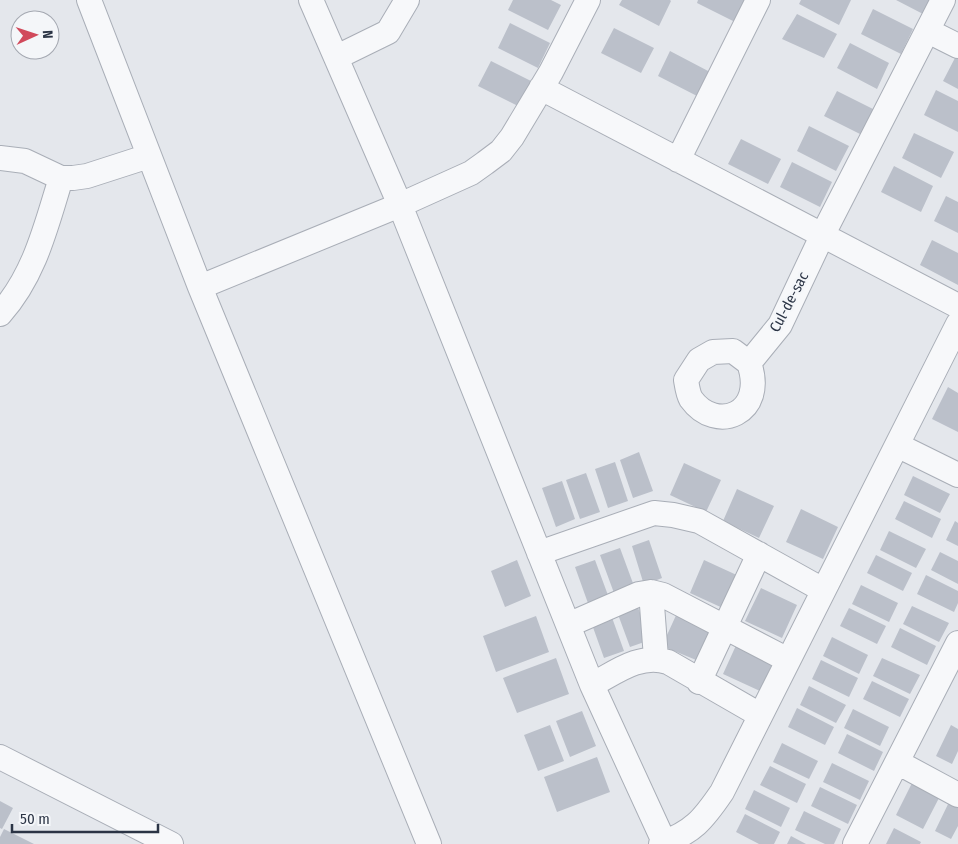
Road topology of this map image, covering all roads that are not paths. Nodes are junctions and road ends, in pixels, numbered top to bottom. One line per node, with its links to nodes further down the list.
1 (89, 0): 11 (street)
2 (311, 0): 9 (street)
3 (407, 0): 9 (street)
4 (588, 0): 10 (street)
5 (758, 0): 13 (street)
6 (943, 0): 7 (street, Cul-de-sac)
7 (928, 31): 8 (street); 16 (street, Cul-de-sac)
8 (958, 46)
9 (337, 57): 15 (street)
10 (541, 88): 13 (street); 15 (street)
11 (149, 156): 14 (street); 17 (street)
12 (0, 158): 14 (street)
13 (678, 160): 16 (street)
14 (61, 178): 19 (street)
15 (400, 204): 17 (street); 24 (street)
16 (822, 236): 18 (street); 21 (street, Cul-de-sac)
17 (200, 287): 41 (street)
18 (958, 306)
19 (1, 313)
20 (958, 324): 22 (street)
21 (749, 363)
22 (897, 444): 23 (street); 26 (street)
23 (958, 475)
24 (539, 553): 25 (street); 28 (street)
25 (759, 554): 26 (street); 29 (street)
26 (823, 590): 32 (street)
27 (651, 592): 28 (street); 29 (street); 31 (street)
28 (568, 625): 34 (street)
29 (725, 626): 32 (street); 33 (street)
30 (958, 644): 37 (street)
31 (656, 658): 33 (street); 34 (street)
32 (788, 660): 35 (street)
33 (699, 682): 35 (street)
34 (592, 684): 39 (street)
35 (760, 715): 39 (street)
36 (0, 757): 40 (street)
37 (897, 762): 38 (street); 42 (street)
38 (958, 794)
39 (674, 842)
40 (171, 844)
41 (429, 844)
42 (855, 844)

